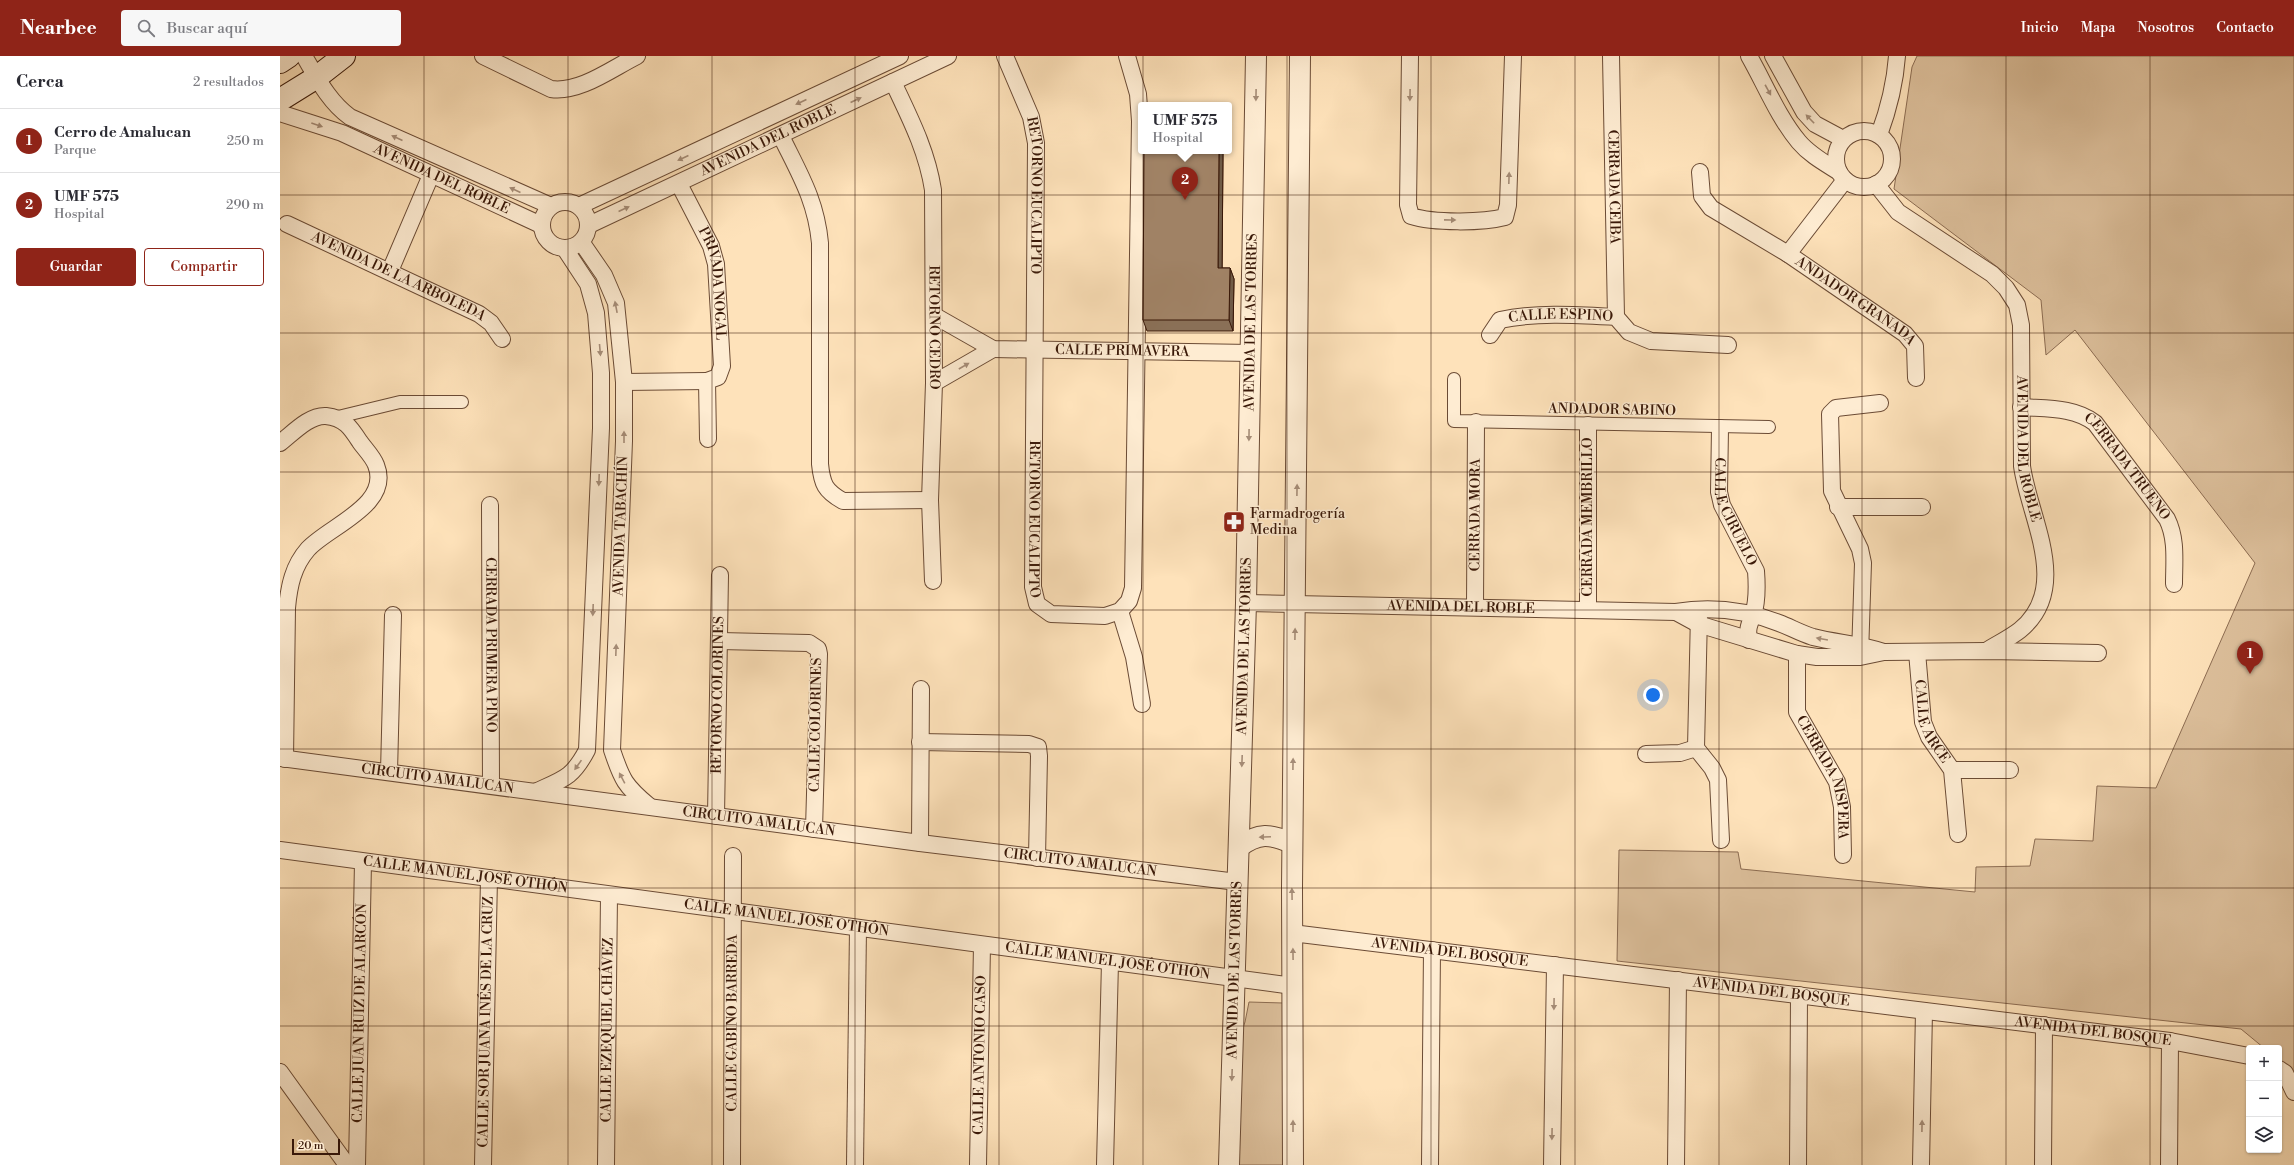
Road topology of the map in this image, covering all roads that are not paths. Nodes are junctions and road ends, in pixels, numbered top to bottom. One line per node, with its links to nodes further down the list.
1 (289, 56): 19 (main road)
2 (304, 56): 20 (street, AVENIDA DEL ROBLE)
3 (344, 56): 20 (main road)
4 (483, 56): 18 (street)
5 (637, 56): 18 (street)
6 (900, 56): 37 (street, AVENIDA DEL ROBLE, one-way to 37)
7 (948, 56): 21 (street, AVENIDA DEL ROBLE)
8 (1005, 56): 51 (street, RETORNO EUCALIPTO)
9 (1126, 56): 23 (street)
10 (1256, 56): 53 (street, AVENIDA DE LAS TORRES, one-way to 53)
11 (1300, 56): 77 (street, one-way to 11)
12 (1410, 56): 13 (street, one-way to 13)
13 (1513, 56)
14 (1611, 56): 46 (street, CERRADA CEIBA)
15 (1750, 56): 33 (street, one-way to 33)
16 (1773, 56): 29 (street, one-way to 16)
17 (1897, 56): 27 (street)
18 (619, 60)
19 (280, 62)
20 (317, 77): 22 (main road); 25 (street, AVENIDA DEL ROBLE)
21 (893, 82): 28 (street, AVENIDA DEL ROBLE, one-way to 21); 45 (street, RETORNO CEDRO)
22 (280, 100)
23 (1139, 102)
24 (280, 113): 26 (street, AVENIDA DEL ROBLE, one-way to 26)
25 (350, 117): 26 (street); 36 (street, AVENIDA DEL ROBLE, one-way to 25)
26 (342, 134): 32 (street, AVENIDA DEL ROBLE)
27 (1879, 135): 29 (street); 35 (street)
28 (781, 136): 34 (street, AVENIDA DEL ROBLE); 69 (street)
29 (1843, 139): 33 (street)
30 (1140, 154): 52 (street)
31 (1700, 172): 43 (street, ANDADOR GRANADA)
32 (432, 175): 39 (street, AVENIDA DEL ROBLE); 44 (street)
33 (1842, 176): 35 (street); 43 (street)
34 (679, 184): 40 (street, AVENIDA DEL ROBLE, one-way to 34); 56 (street, PRIVADA NOGAL)
35 (1876, 184): 61 (street, AVENIDA DEL ROBLE)
36 (551, 206): 37 (street); 39 (street)
37 (579, 206): 40 (street)
38 (287, 224): 44 (street, AVENIDA DE LA ARBOLEDA)
39 (541, 226): 42 (street)
40 (589, 226): 41 (street)
41 (582, 243): 42 (street); 57 (street, AVENIDA TABACHÍN, one-way to 41)
42 (565, 249): 96 (street, AVENIDA TABACHÍN, one-way to 96)
43 (1788, 254): 54 (street, ANDADOR GRANADA)
44 (390, 271): 48 (street, AVENIDA DE LA ARBOLEDA)
45 (935, 316): 50 (street, CALLE PRIMAVERA); 58 (street, RETORNO CEDRO)
46 (1616, 318): 47 (street, CALLE ESPINO); 49 (street, CALLE ESPINO)
47 (1490, 335)
48 (502, 339)
49 (1728, 345)
50 (993, 349): 51 (street, CALLE PRIMAVERA); 58 (street, one-way to 50)
51 (1036, 352): 52 (street, CALLE PRIMAVERA); 80 (street, RETORNO EUCALIPTO)
52 (1138, 352): 53 (street, CALLE PRIMAVERA); 80 (street)
53 (1251, 353): 76 (street, AVENIDA DE LAS TORRES, one-way to 76)
54 (1916, 378)
55 (1454, 379): 63 (street, ANDADOR SABINO)
56 (707, 381): 57 (street); 67 (street)
57 (624, 382): 97 (street, AVENIDA TABACHÍN, one-way to 57)
58 (934, 383): 69 (street, RETORNO CEDRO)
59 (462, 402): 62 (street)
60 (1880, 403): 71 (street)
61 (2021, 407): 75 (street, CERRADA TRUENO); 88 (street, AVENIDA DEL ROBLE)
62 (338, 417): 68 (street); 99 (street)
63 (1476, 422): 64 (street, ANDADOR SABINO); 78 (street, CERRADA MORA)
64 (1588, 425): 66 (street, ANDADOR SABINO); 79 (street, CERRADA MEMBRILLO)
65 (1769, 427): 66 (street, ANDADOR SABINO)
66 (1720, 428): 82 (street, CALLE CIRUELO)
67 (708, 439)
68 (280, 443)
69 (930, 500): 74 (street, RETORNO CEDRO)
70 (490, 505): 103 (street, CERRADA PRIMERA PINO)
71 (1838, 507): 72 (street); 87 (street)
72 (1922, 507)
73 (720, 575): 85 (street, RETORNO COLORINES)
74 (933, 581)
75 (2174, 584)
76 (1246, 603): 77 (street, AVENIDA DEL ROBLE); 112 (street, AVENIDA DE LAS TORRES, one-way to 112)
77 (1296, 604): 78 (street, AVENIDA DEL ROBLE); 111 (street, one-way to 77)
78 (1475, 607): 79 (street, AVENIDA DEL ROBLE)
79 (1588, 609): 83 (street, AVENIDA DEL ROBLE)
80 (1120, 611): 93 (street)
81 (393, 615): 102 (street)
82 (1753, 615): 83 (street, AVENIDA DEL ROBLE); 84 (street, AVENIDA DEL ROBLE); 86 (street, CALLE CIRUELO)
83 (1698, 616): 86 (street, AVENIDA DEL ROBLE); 95 (street)
84 (1769, 619): 86 (street); 87 (street, AVENIDA DEL ROBLE, one-way to 84)
85 (720, 641): 106 (street, RETORNO COLORINES); 107 (street, CALLE COLORINES)
86 (1756, 642): 91 (street, AVENIDA DEL ROBLE)
87 (1861, 651): 89 (street, AVENIDA DEL ROBLE); 91 (street, AVENIDA DEL ROBLE)
88 (1986, 651): 89 (street, AVENIDA DEL ROBLE); 90 (street)
89 (1917, 652): 100 (street, CALLE ARCE)
90 (2098, 653)
91 (1797, 654): 114 (street, CERRADA NISPERA)
92 (921, 689): 94 (street)
93 (1142, 704)
94 (920, 742): 110 (street); 116 (street)
95 (1696, 748): 98 (street); 109 (street)
96 (587, 750): 97 (street); 104 (street, AVENIDA TABACHÍN, one-way to 104)
97 (612, 750): 105 (street, AVENIDA TABACHÍN, one-way to 97)
98 (1646, 754)
99 (282, 758): 102 (street, CIRCUITO AMALUCAN)
100 (1952, 770): 101 (street); 108 (street, CALLE ARCE)
101 (2010, 770)
102 (389, 772): 103 (street, CIRCUITO AMALUCAN)
103 (491, 785): 104 (street, CIRCUITO AMALUCAN)
104 (537, 791): 105 (street, CIRCUITO AMALUCAN)
105 (649, 806): 106 (street, CIRCUITO AMALUCAN)
106 (716, 816): 107 (street, CIRCUITO AMALUCAN)
107 (814, 829): 110 (street, CIRCUITO AMALUCAN)
108 (1958, 834)
109 (1721, 840)
110 (920, 843): 116 (street, CIRCUITO AMALUCAN)
111 (1292, 843): 112 (street, one-way to 112); 123 (street, one-way to 111)
112 (1239, 847): 119 (street, AVENIDA DE LAS TORRES)
113 (280, 850): 117 (street, CALLE MANUEL JOSÉ OTHÓN)
114 (1843, 855)
115 (732, 856): 121 (street, CALLE GABINO BARREDA)
116 (1037, 858): 119 (street, CIRCUITO AMALUCAN)
117 (363, 862): 118 (street, CALLE MANUEL JOSÉ OTHÓN); 140 (street, CALLE JUAN RUIZ DE ALARCÓN)
118 (489, 878): 120 (street, CALLE MANUEL JOSÉ OTHÓN); 141 (street, CALLE SOR JUANA INÉS DE LA CRUZ)
119 (1237, 882): 128 (street, AVENIDA DE LAS TORRES)
120 (609, 895): 121 (street, CALLE MANUEL JOSÉ OTHÓN); 142 (street, CALLE EZEQUIEL CHÁVEZ)
121 (732, 911): 122 (street, CALLE MANUEL JOSÉ OTHÓN); 143 (street, CALLE GABINO BARREDA)
122 (858, 928): 124 (street, CALLE MANUEL JOSÉ OTHÓN); 144 (street)
123 (1292, 933): 125 (street, AVENIDA DEL BOSQUE); 130 (street, one-way to 123)
124 (982, 945): 126 (street, CALLE MANUEL JOSÉ OTHÓN); 145 (street, CALLE ANTONIO CASO)
125 (1432, 950): 127 (street, AVENIDA DEL BOSQUE); 149 (street)
126 (1110, 962): 128 (street, CALLE MANUEL JOSÉ OTHÓN); 146 (street)
127 (1555, 965): 129 (street, AVENIDA DEL BOSQUE); 150 (street, one-way to 150)
128 (1234, 978): 130 (street, CALLE MANUEL JOSÉ OTHÓN); 147 (street, AVENIDA DE LAS TORRES, one-way to 147)
129 (1678, 980): 131 (street, AVENIDA DEL BOSQUE); 151 (street)
130 (1293, 986): 148 (street, one-way to 130)
131 (1799, 995): 132 (street, AVENIDA DEL BOSQUE); 152 (street)
132 (1924, 1010): 133 (street, AVENIDA DEL BOSQUE); 153 (street, one-way to 132)
133 (2044, 1025): 134 (street, AVENIDA DEL BOSQUE); 154 (street)
134 (2170, 1041): 135 (street, AVENIDA DEL BOSQUE); 155 (street)
135 (2246, 1055)
136 (2282, 1071): 138 (street)
137 (280, 1072): 139 (street)
138 (2294, 1092)
139 (347, 1165)
140 (357, 1165)
141 (483, 1165)
142 (606, 1165)
143 (732, 1165)
144 (854, 1165)
145 (978, 1165)
146 (1105, 1165)
147 (1229, 1165)
148 (1293, 1165)
149 (1430, 1165)
150 (1552, 1165)
151 (1676, 1165)
152 (1798, 1165)
153 (1921, 1165)
154 (2044, 1165)
155 (2169, 1165)

